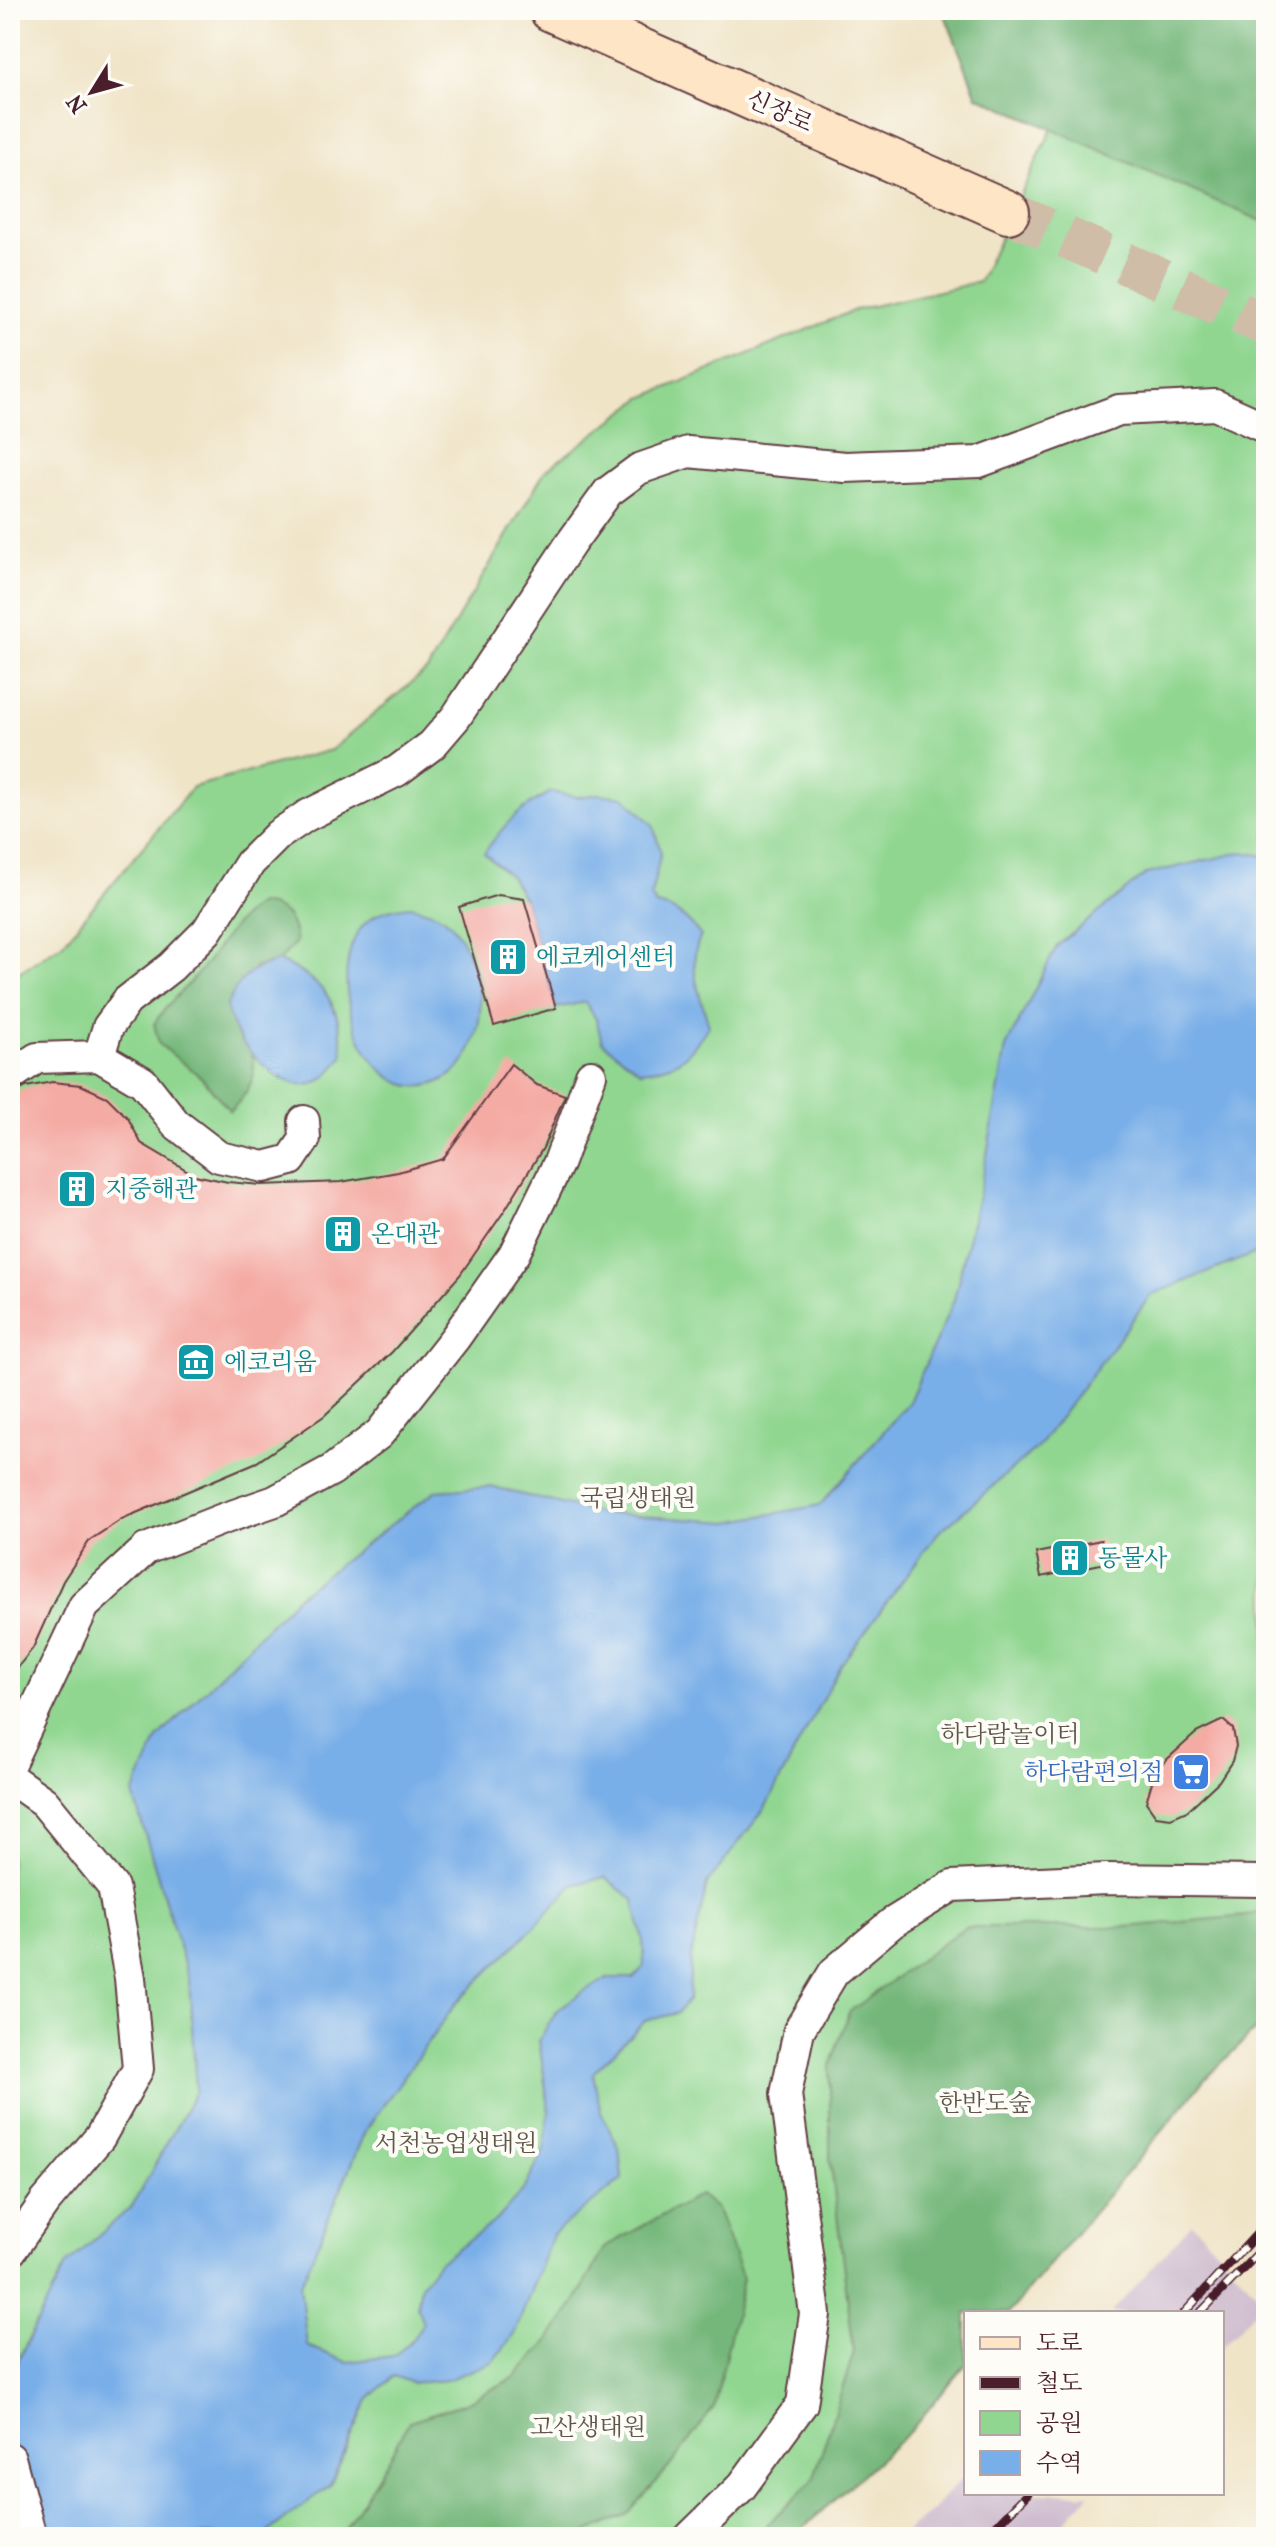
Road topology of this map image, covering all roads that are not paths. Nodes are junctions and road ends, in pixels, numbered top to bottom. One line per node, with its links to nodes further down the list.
1 (551, 10): 2 (street, 신장로)
2 (1008, 212)
3 (1266, 428): 4 (street)
4 (99, 1056): 6 (street); 7 (street)
5 (591, 1075): 8 (street)
6 (10, 1076)
7 (304, 1121)
8 (10, 1763)
9 (10, 1778): 11 (street)
10 (1266, 1879): 14 (street)
11 (10, 2252)
12 (10, 2458): 13 (street)
13 (31, 2537)
14 (690, 2537)

